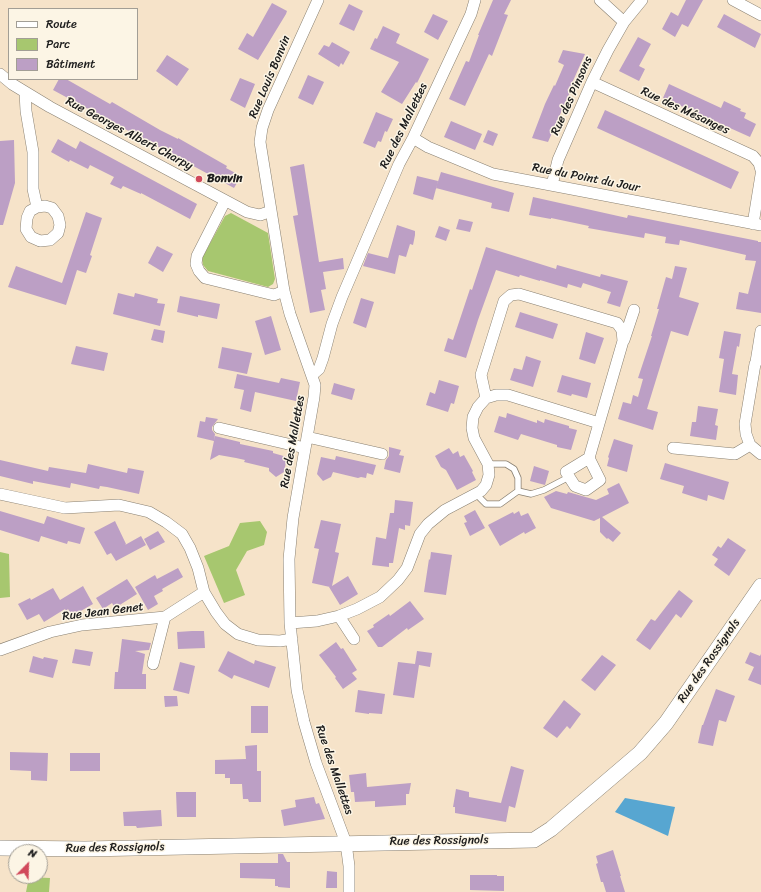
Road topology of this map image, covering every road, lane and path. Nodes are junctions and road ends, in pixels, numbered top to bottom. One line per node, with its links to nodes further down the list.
1 (318, 0): 17 (street, Rue Louis Bonvin)
2 (475, 0): 11 (street, Rue des Mallettes)
3 (600, 0): 7 (street)
4 (642, 0): 7 (street, Rue des Pinsons)
5 (733, 0): 6 (street)
6 (761, 15)
7 (624, 22): 9 (street, Rue des Pinsons)
8 (0, 74): 10 (street, Rue Georges Albert Charpy)
9 (592, 82): 12 (street, Rue des Mésanges); 14 (street, Rue des Pinsons)
10 (25, 92): 15 (street, Rue Georges Albert Charpy); 16 (street)
11 (413, 138): 14 (street, Rue du Point du Jour); 24 (street, Rue des Mallettes)
12 (761, 170)
13 (761, 175): 18 (street)
14 (552, 185): 18 (street, Rue du Point du Jour)
15 (225, 201): 17 (street, Rue Georges Albert Charpy); 19 (street)
16 (37, 207)
17 (271, 211): 19 (street, Rue Louis Bonvin)
18 (757, 224)
19 (284, 291): 24 (street, Rue Louis Bonvin)
20 (634, 310): 22 (street)
21 (761, 331): 23 (street)
22 (623, 341): 25 (street); 26 (street)
23 (758, 360): 29 (street)
24 (312, 375): 28 (street, Rue des Mallettes)
25 (486, 398): 26 (street); 35 (street)
26 (599, 423): 34 (street)
27 (219, 428): 30 (street)
28 (307, 436): 30 (street, Rue des Mallettes); 32 (street)
29 (750, 445): 31 (street); 33 (street)
30 (305, 448): 44 (street, Rue des Mallettes)
31 (672, 448)
32 (382, 454)
33 (761, 454)
34 (589, 458): 36 (street); 36 (street)
35 (488, 464): 37 (lane); 39 (street)
36 (569, 476): 37 (lane)
37 (518, 491): 39 (lane)
38 (0, 494): 41 (street)
39 (476, 494): 42 (street)
40 (761, 586): 49 (street, Rue des Rossignols)
41 (204, 592): 43 (street, Rue Jean Genet); 45 (street)
42 (339, 616): 44 (street); 46 (street)
43 (165, 617): 47 (street, Rue Jean Genet); 48 (street)
44 (290, 623): 45 (street, Rue des Mallettes)
45 (292, 639): 49 (street, Rue des Mallettes)
46 (354, 640)
47 (0, 650)
48 (153, 664)
49 (346, 843): 50 (street, Rue des Rossignols); 51 (street, Rue des Mallettes)
50 (0, 848)
51 (349, 892)

